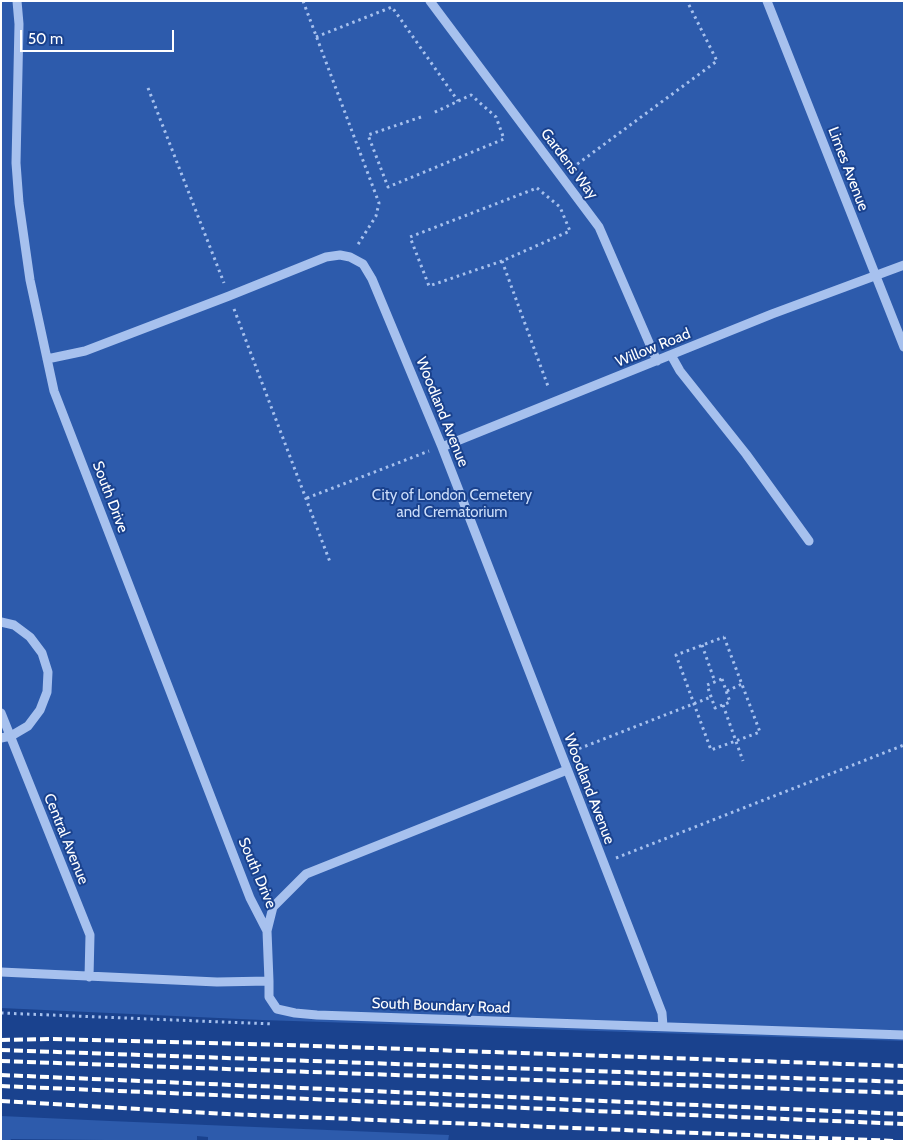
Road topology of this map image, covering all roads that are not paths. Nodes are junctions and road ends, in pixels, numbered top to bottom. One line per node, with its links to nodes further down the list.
1 (17, 1): 8 (lane, South Drive)
2 (430, 1): 9 (lane, Gardens Way)
3 (767, 1): 5 (lane, Limes Avenue)
4 (904, 265): 5 (lane, Willow Road)
5 (875, 275): 6 (lane, Limes Avenue); 7 (lane, Willow Road)
6 (904, 347)
7 (671, 356): 9 (lane, Willow Road); 11 (lane)
8 (47, 360): 10 (lane, Woodland Avenue); 16 (lane, South Drive)
9 (657, 361): 10 (lane, Willow Road)
10 (442, 447): 15 (lane, Woodland Avenue)
11 (809, 541)
12 (1, 622): 14 (lane)
13 (1, 713): 14 (lane, Central Avenue)
14 (6, 737): 18 (lane, Central Avenue)
15 (567, 770): 16 (lane); 20 (lane, Woodland Avenue)
16 (267, 931): 19 (lane, South Drive)
17 (1, 972): 18 (lane)
18 (89, 977): 19 (lane)
19 (269, 981): 20 (lane, South Boundary Road)
20 (662, 1026): 21 (lane, South Boundary Road)
21 (904, 1035)

